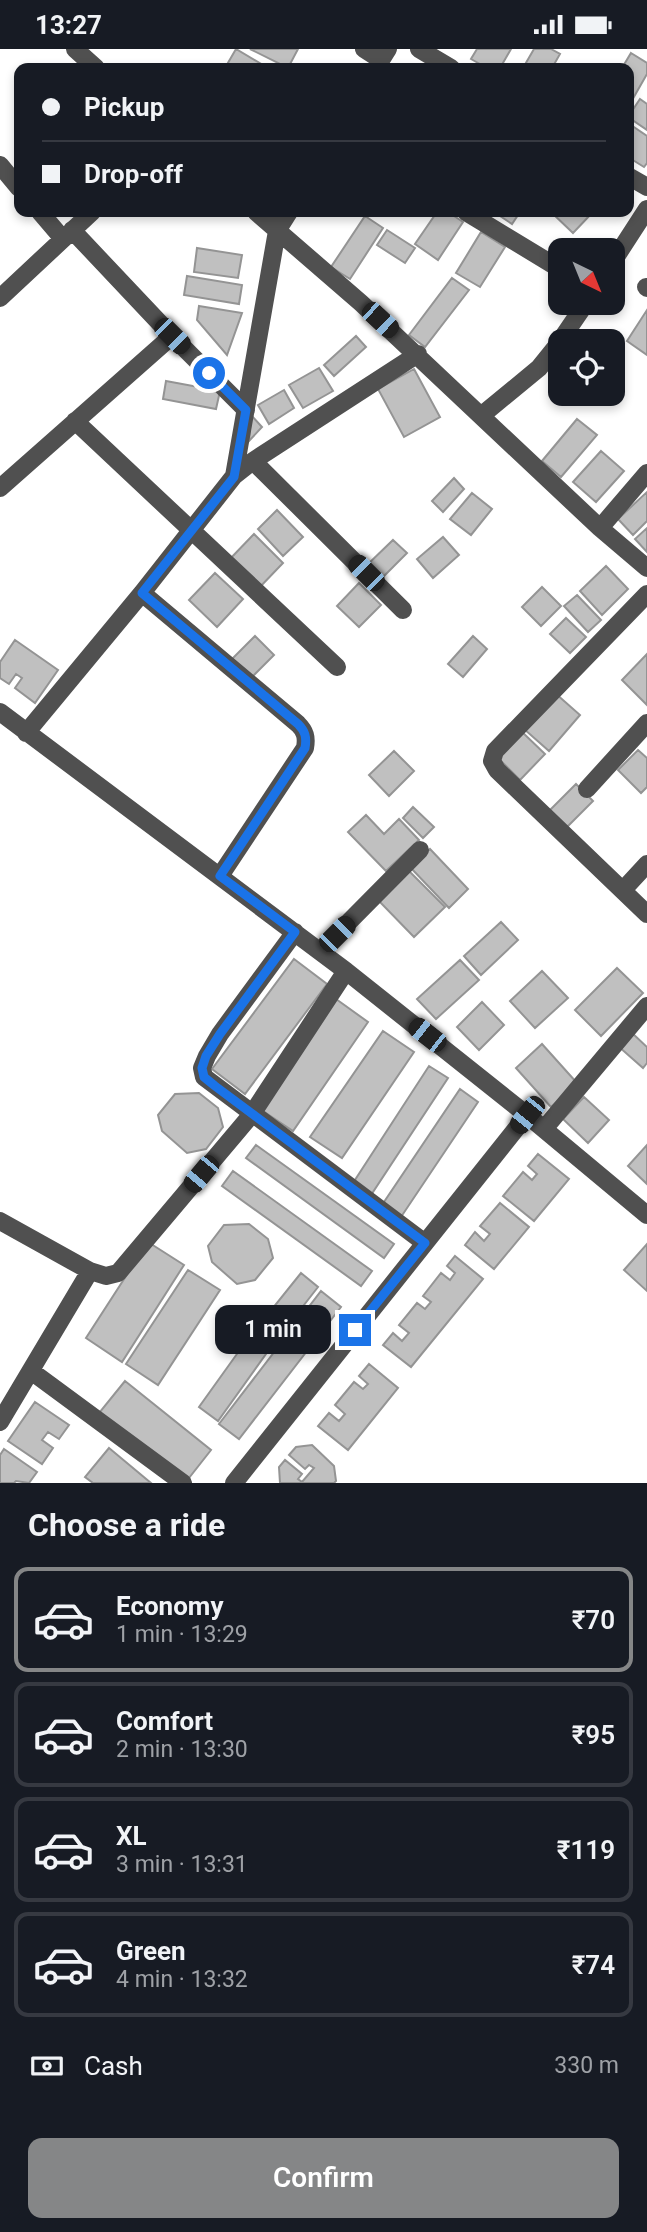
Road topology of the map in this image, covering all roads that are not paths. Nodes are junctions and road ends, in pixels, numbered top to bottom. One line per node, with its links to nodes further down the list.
1 (75, 49): 5 (street)
2 (364, 49): 4 (street)
3 (419, 49): 6 (street)
4 (382, 59)
5 (90, 63)
6 (443, 63)
7 (0, 165): 8 (street)
8 (14, 182)
9 (647, 209): 17 (street)
10 (46, 217): 16 (street)
11 (86, 217): 16 (street)
12 (262, 217): 15 (street)
13 (286, 217): 15 (street)
14 (474, 217): 18 (street)
15 (277, 231): 21 (street); 23 (street)
16 (67, 234): 19 (street); 20 (street)
17 (625, 243)
18 (548, 262)
19 (0, 298)
20 (172, 336): 23 (street); 25 (street)
21 (418, 354): 24 (street); 26 (street)
22 (548, 356): 24 (street)
23 (246, 410): 28 (street)
24 (482, 415): 30 (street)
25 (75, 421): 29 (street); 31 (street)
26 (253, 461): 28 (street); 35 (street)
27 (647, 473): 30 (street)
28 (234, 477): 31 (street)
29 (0, 488)
30 (600, 528): 32 (street)
31 (191, 531): 33 (street); 36 (street)
32 (647, 568)
33 (142, 593): 39 (street); 43 (street)
34 (647, 594): 44 (street)
35 (403, 610)
36 (337, 667)
37 (0, 712): 39 (street)
38 (647, 723): 40 (street)
39 (26, 733): 43 (street)
40 (587, 789)
41 (420, 849): 47 (street)
42 (647, 864): 44 (street)
43 (220, 876): 46 (street)
44 (623, 890): 45 (street)
45 (647, 914)
46 (295, 932): 47 (street); 50 (street)
47 (320, 951): 48 (street)
48 (346, 971): 50 (street); 51 (street)
49 (647, 1006): 52 (street)
50 (252, 1114): 55 (street); 56 (street)
51 (527, 1115): 52 (street); 55 (street)
52 (544, 1129): 53 (street)
53 (647, 1215)
54 (0, 1221): 56 (street)
55 (425, 1243): 60 (street)
56 (90, 1271): 57 (street)
57 (31, 1371): 58 (street); 59 (street)
58 (0, 1422)
59 (183, 1483)
60 (234, 1483)

